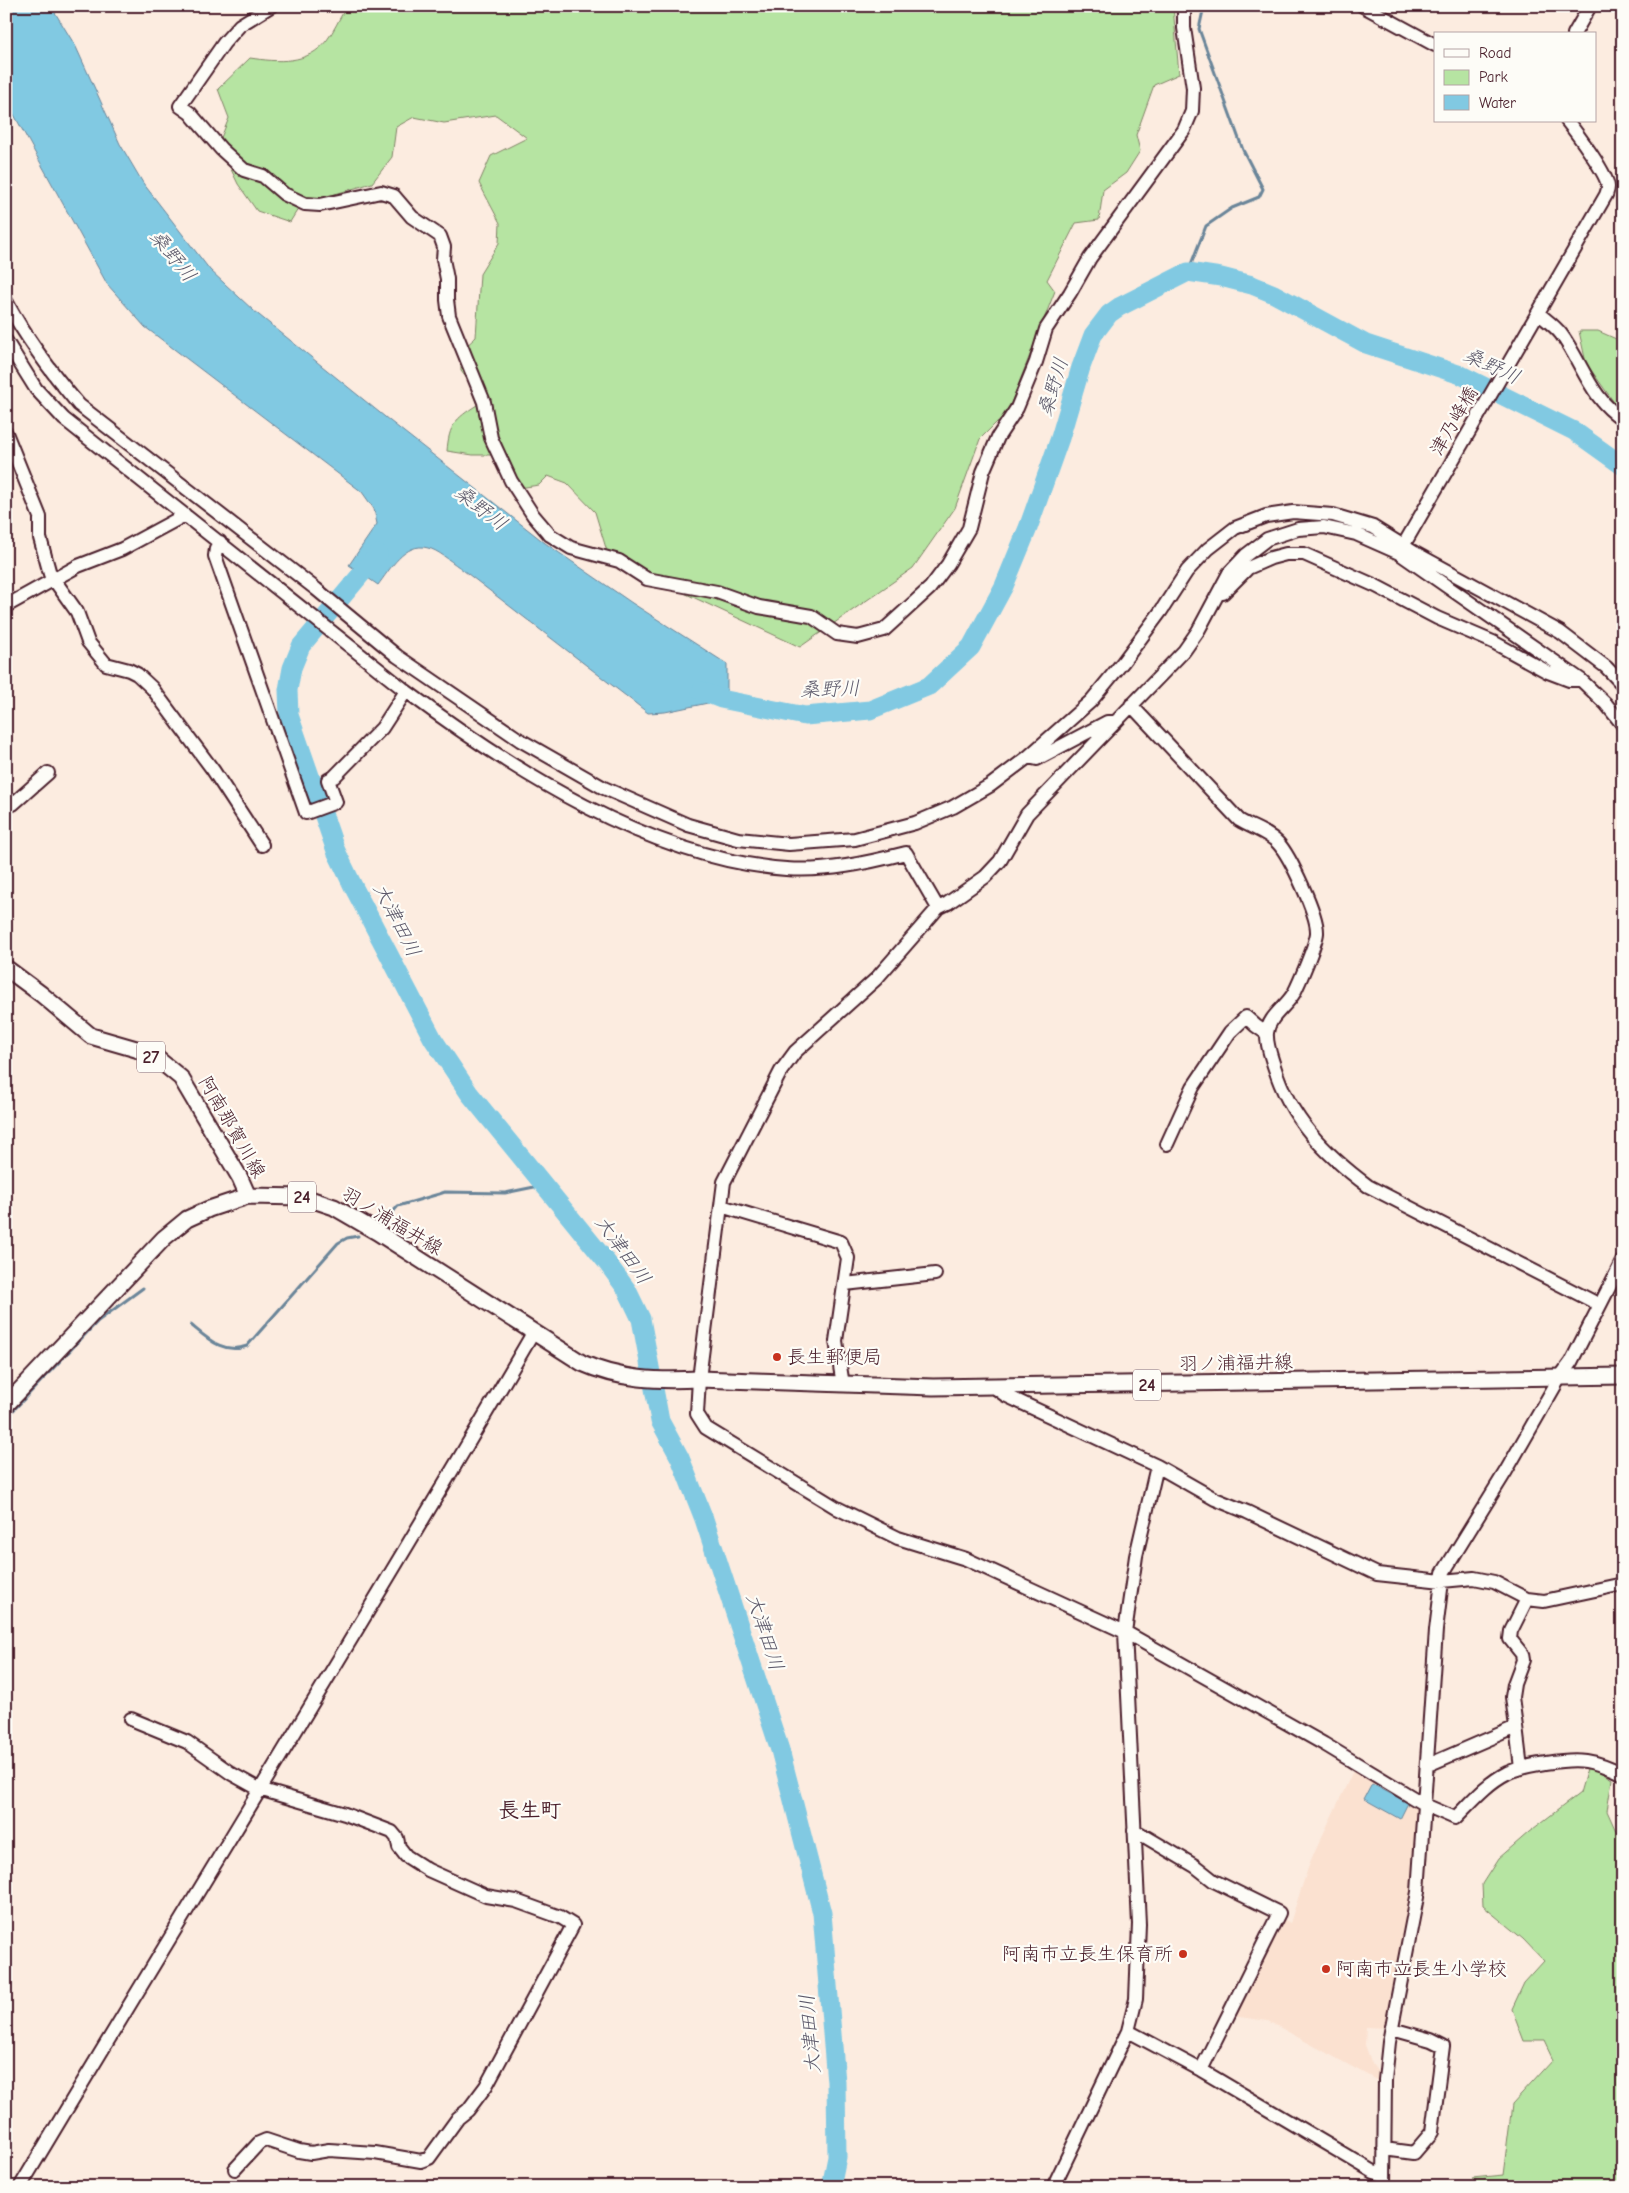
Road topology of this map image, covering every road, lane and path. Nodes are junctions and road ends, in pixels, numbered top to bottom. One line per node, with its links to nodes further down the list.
1 (272, 6): 2 (street)
2 (1184, 6)
3 (1363, 6): 6 (street)
4 (1590, 6): 5 (street)
5 (1575, 32)
6 (1434, 44)
7 (1568, 122): 9 (street, 津乃峰橋)
8 (6, 301): 25 (street)
9 (1538, 313): 11 (street); 15 (street, 津乃峰橋)
10 (6, 341): 13 (street)
11 (1623, 418)
12 (6, 434): 16 (street)
13 (185, 515): 14 (street); 16 (street)
14 (220, 542): 21 (street); 21 (street)
15 (1403, 545): 17 (street); 19 (street); 20 (street); 25 (street)
16 (54, 580): 18 (street); 28 (street)
17 (1215, 600): 19 (street); 22 (street)
18 (6, 606)
19 (1581, 680): 24 (street)
20 (1623, 686)
21 (406, 690): 29 (street)
22 (1131, 705): 23 (street); 31 (street)
23 (1116, 722): 25 (street); 29 (street)
24 (1623, 725)
25 (1028, 757)
26 (48, 772): 27 (street)
27 (6, 807)
28 (262, 845)
29 (938, 908): 34 (street)
30 (6, 968): 33 (main road, 阿南那賀川線 / 27)
31 (1266, 1033): 32 (street); 38 (street)
32 (1167, 1144)
33 (248, 1196): 39 (main road, 羽ノ浦福井線 / 24); 45 (main road, 羽ノ浦福井線 / 24)
34 (721, 1206): 37 (street); 42 (street)
35 (1623, 1260): 38 (street)
36 (934, 1274): 37 (street)
37 (845, 1284): 43 (street)
38 (1600, 1305): 41 (street)
39 (533, 1333): 42 (main road, 羽ノ浦福井線 / 24); 56 (street)
40 (1623, 1376): 41 (main road, 羽ノ浦福井線 / 24)
41 (1560, 1377): 44 (main road, 羽ノ浦福井線 / 24); 47 (street)
42 (699, 1379): 43 (main road, 羽ノ浦福井線 / 24); 50 (street)
43 (843, 1386): 44 (main road, 羽ノ浦福井線 / 24)
44 (994, 1387): 46 (street)
45 (6, 1405)
46 (1157, 1466): 47 (street); 50 (street)
47 (1442, 1581): 49 (street); 53 (street)
48 (1623, 1584): 49 (street)
49 (1526, 1599): 52 (street)
50 (1125, 1632): 57 (street); 58 (street)
51 (132, 1719): 56 (street)
52 (1516, 1727): 53 (street); 54 (street)
53 (1428, 1765): 57 (street)
54 (1520, 1768): 55 (street); 57 (street)
55 (1623, 1774)
56 (260, 1790): 63 (street); 65 (street)
57 (1425, 1804): 59 (street)
58 (1134, 1830): 60 (street); 61 (street)
59 (1392, 2029): 62 (street); 62 (street)
60 (1128, 2031): 61 (street); 66 (street)
61 (1201, 2070): 64 (street)
62 (1384, 2149): 64 (street)
63 (235, 2169)
64 (1384, 2181)
65 (20, 2187)
66 (1053, 2187)

